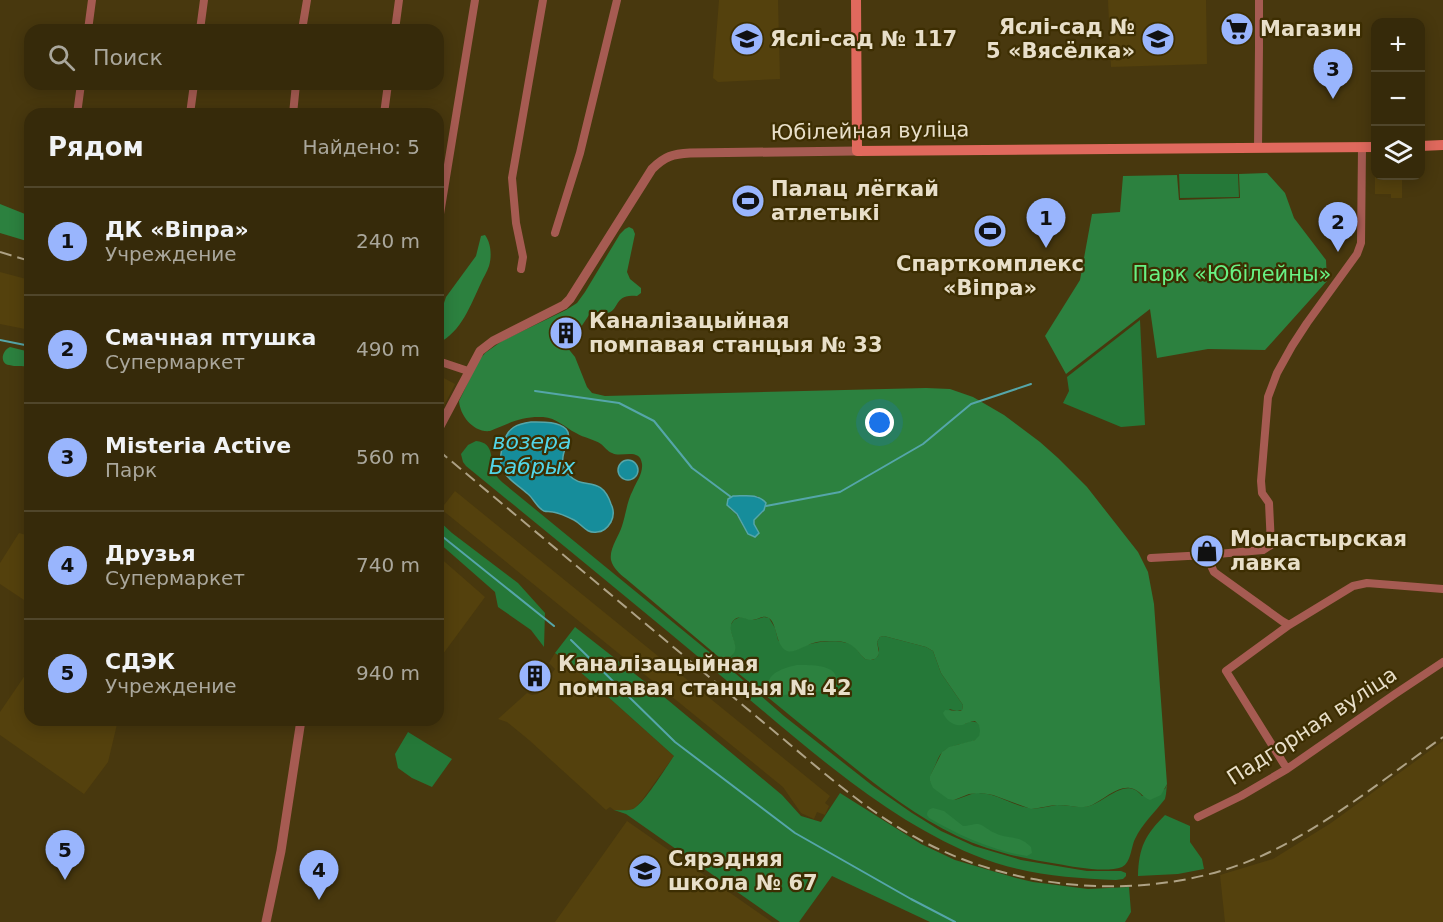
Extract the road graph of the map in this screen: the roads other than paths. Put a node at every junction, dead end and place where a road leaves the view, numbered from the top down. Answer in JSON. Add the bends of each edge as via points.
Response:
{"nodes":[{"id":1,"x":92,"y":0,"type":"edge"},
{"id":2,"x":204,"y":0,"type":"edge"},
{"id":3,"x":306,"y":0,"type":"edge"},
{"id":4,"x":399,"y":0,"type":"edge"},
{"id":5,"x":475,"y":0,"type":"edge"},
{"id":6,"x":543,"y":0,"type":"edge"},
{"id":7,"x":617,"y":0,"type":"edge"},
{"id":8,"x":856,"y":0,"type":"edge"},
{"id":9,"x":1259,"y":0,"type":"edge"},
{"id":10,"x":89,"y":24,"type":"edge"},
{"id":11,"x":202,"y":24,"type":"edge"},
{"id":12,"x":303,"y":24,"type":"edge"},
{"id":13,"x":396,"y":24,"type":"edge"},
{"id":14,"x":80,"y":90,"type":"edge"},
{"id":15,"x":193,"y":90,"type":"edge"},
{"id":16,"x":295,"y":90,"type":"edge"},
{"id":17,"x":387,"y":90,"type":"edge"},
{"id":18,"x":78,"y":108,"type":"edge"},
{"id":19,"x":191,"y":108,"type":"edge"},
{"id":20,"x":294,"y":108,"type":"edge"},
{"id":21,"x":385,"y":108,"type":"edge"},
{"id":22,"x":1443,"y":145,"type":"edge"},
{"id":23,"x":1425,"y":146,"type":"edge"},
{"id":24,"x":1362,"y":147,"type":"junction"},
{"id":25,"x":1371,"y":147,"type":"edge"},
{"id":26,"x":1257,"y":148,"type":"junction"},
{"id":27,"x":857,"y":151,"type":"junction"},
{"id":28,"x":444,"y":189,"type":"edge"},
{"id":29,"x":555,"y":233,"type":"dead end"},
{"id":30,"x":521,"y":269,"type":"dead end"},
{"id":31,"x":444,"y":363,"type":"edge"},
{"id":32,"x":468,"y":371,"type":"junction"},
{"id":33,"x":444,"y":418,"type":"edge"},
{"id":34,"x":1206,"y":555,"type":"junction"},
{"id":35,"x":1151,"y":558,"type":"dead end"},
{"id":36,"x":1443,"y":589,"type":"edge"},
{"id":37,"x":1289,"y":625,"type":"junction"},
{"id":38,"x":1443,"y":662,"type":"edge"},
{"id":39,"x":301,"y":726,"type":"edge"},
{"id":40,"x":1287,"y":769,"type":"junction"},
{"id":41,"x":1197,"y":817,"type":"dead end"},
{"id":42,"x":266,"y":922,"type":"edge"}],
"edges":[{"from":1,"to":10,"type":"street"},
{"from":2,"to":11,"type":"street"},
{"from":3,"to":12,"type":"street"},
{"from":4,"to":13,"type":"street"},
{"from":5,"to":28,"type":"street"},
{"from":6,"to":30,"type":"street","via":[[512,178],[524,256]]},
{"from":7,"to":29,"type":"street","via":[[580,153]]},
{"from":8,"to":27,"type":"main road"},
{"from":9,"to":26,"type":"street"},
{"from":14,"to":18,"type":"street"},
{"from":15,"to":19,"type":"street"},
{"from":16,"to":20,"type":"street"},
{"from":17,"to":21,"type":"street"},
{"from":22,"to":23,"type":"main road"},
{"from":24,"to":25,"type":"main road","name":"Юбілейная вуліца"},
{"from":24,"to":26,"type":"main road","name":"Юбілейная вуліца"},
{"from":24,"to":34,"type":"street","via":[[1361,243],[1357,254],[1292,346],[1268,397],[1261,481],[1262,493],[1269,503],[1271,545],[1263,550]]},
{"from":26,"to":27,"type":"main road","name":"Юбілейная вуліца"},
{"from":27,"to":32,"type":"street","name":"Юбілейная вуліца","via":[[678,153],[660,161],[570,300],[488,344]]},
{"from":31,"to":32,"type":"street"},
{"from":32,"to":33,"type":"street","name":"Юбілейная вуліца"},
{"from":34,"to":35,"type":"street"},
{"from":34,"to":37,"type":"street","via":[[1214,572]]},
{"from":36,"to":37,"type":"street","via":[[1360,584]]},
{"from":37,"to":40,"type":"street","via":[[1226,671]]},
{"from":38,"to":40,"type":"street","name":"Падгорная вуліца"},
{"from":39,"to":42,"type":"street"},
{"from":40,"to":41,"type":"street","name":"Падгорная вуліца"}]}
